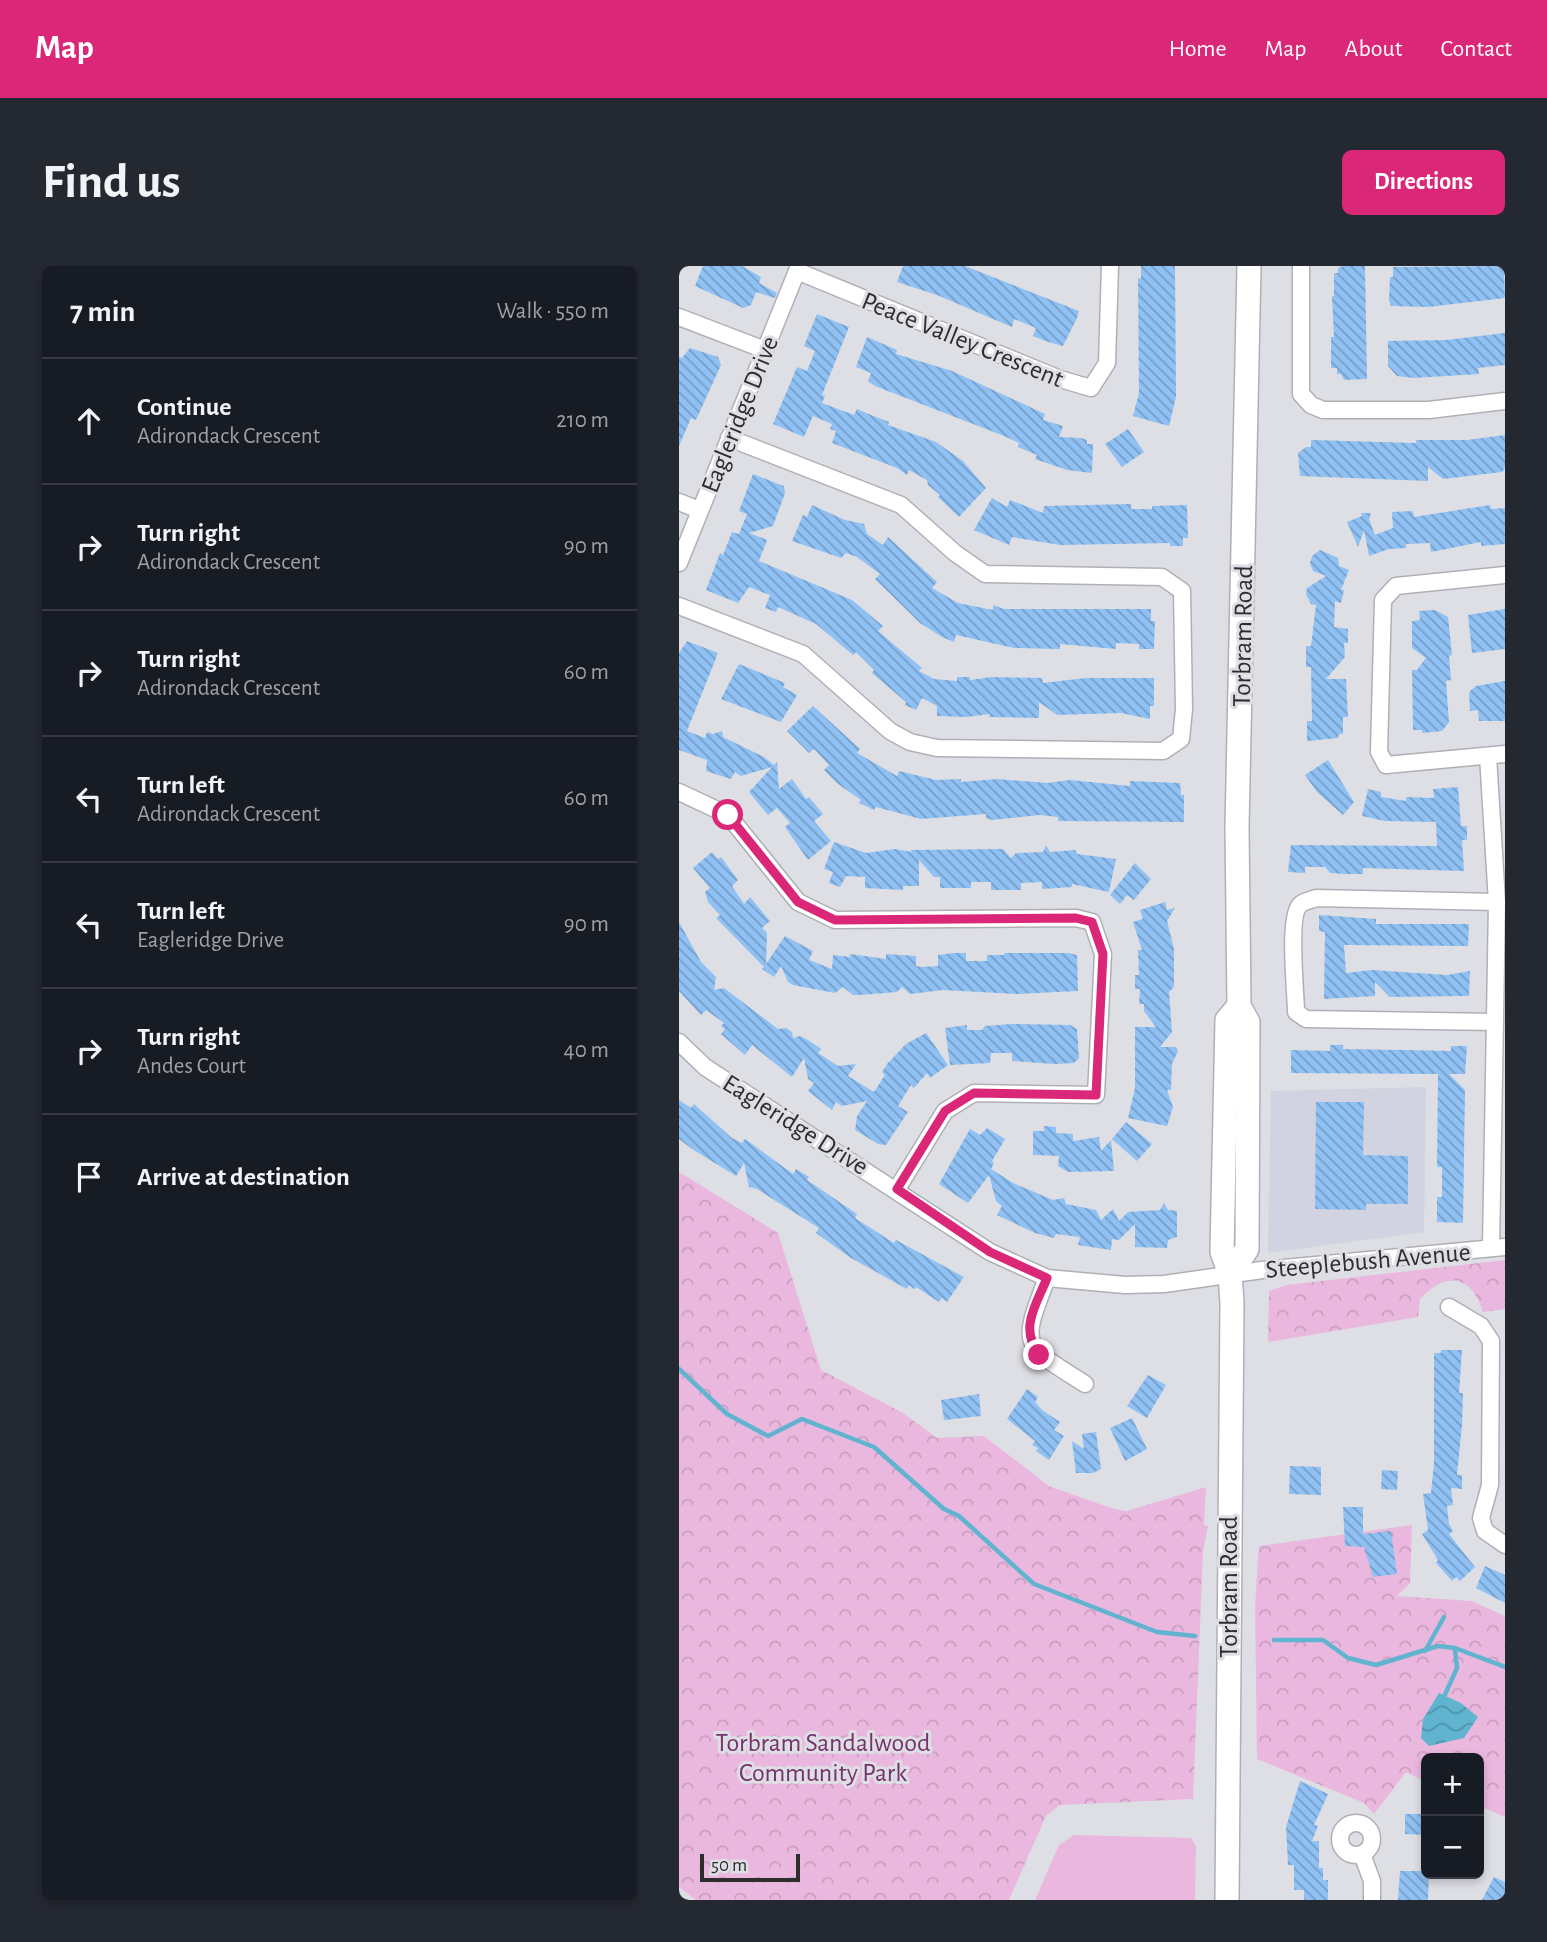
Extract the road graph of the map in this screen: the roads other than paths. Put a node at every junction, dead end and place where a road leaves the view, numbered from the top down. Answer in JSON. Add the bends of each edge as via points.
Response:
{"nodes":[{"id":1,"x":1110,"y":266,"type":"edge"},
{"id":2,"x":1249,"y":266,"type":"edge"},
{"id":3,"x":1300,"y":266,"type":"edge"},
{"id":4,"x":798,"y":269,"type":"edge"},
{"id":5,"x":679,"y":317,"type":"edge"},
{"id":6,"x":765,"y":350,"type":"junction"},
{"id":7,"x":1505,"y":401,"type":"edge"},
{"id":8,"x":729,"y":438,"type":"junction"},
{"id":9,"x":679,"y":502,"type":"edge"},
{"id":10,"x":699,"y":510,"type":"junction"},
{"id":11,"x":679,"y":563,"type":"edge"},
{"id":12,"x":1505,"y":575,"type":"edge"},
{"id":13,"x":679,"y":606,"type":"edge"},
{"id":14,"x":1505,"y":754,"type":"edge"},
{"id":15,"x":1488,"y":756,"type":"junction"},
{"id":16,"x":679,"y":792,"type":"edge"},
{"id":17,"x":1497,"y":902,"type":"junction"},
{"id":18,"x":1495,"y":1022,"type":"junction"},
{"id":19,"x":679,"y":1042,"type":"edge"},
{"id":20,"x":897,"y":1189,"type":"junction"},
{"id":21,"x":1498,"y":1247,"type":"edge"},
{"id":22,"x":1230,"y":1274,"type":"junction"},
{"id":23,"x":1047,"y":1278,"type":"junction"},
{"id":24,"x":1449,"y":1307,"type":"dead end"},
{"id":25,"x":1085,"y":1384,"type":"dead end"},
{"id":26,"x":1505,"y":1545,"type":"edge"},
{"id":27,"x":1362,"y":1854,"type":"dead end"},
{"id":28,"x":1227,"y":1900,"type":"edge"},
{"id":29,"x":1372,"y":1900,"type":"edge"}],
"edges":[{"from":1,"to":4,"type":"street","name":"Peace Valley Crescent","via":[[1107,363],[1091,388]]},
{"from":2,"to":22,"type":"main road","name":"Torbram Road","via":[[1237,827],[1239,1006],[1248,1022],[1247,1249]]},
{"from":3,"to":7,"type":"street","via":[[1301,394],[1311,405],[1323,410],[1429,410]]},
{"from":4,"to":6,"type":"street","name":"Eagleridge Drive"},
{"from":5,"to":6,"type":"street"},
{"from":6,"to":8,"type":"street","name":"Eagleridge Drive"},
{"from":8,"to":10,"type":"street","name":"Eagleridge Drive"},
{"from":8,"to":13,"type":"street","via":[[901,505],[985,575],[1162,577],[1182,591],[1181,739],[1163,751],[937,748],[910,742],[890,731],[803,654]]},
{"from":9,"to":10,"type":"street"},
{"from":10,"to":11,"type":"street","name":"Eagleridge Drive"},
{"from":12,"to":15,"type":"street","via":[[1397,586],[1383,600],[1379,752],[1386,765]]},
{"from":14,"to":15,"type":"street"},
{"from":15,"to":17,"type":"street"},
{"from":16,"to":20,"type":"street","via":[[728,815],[798,902],[835,920],[1076,918],[1092,922],[1103,954],[1096,1095],[974,1093],[945,1111]]},
{"from":17,"to":18,"type":"street"},
{"from":17,"to":18,"type":"street","via":[[1316,898],[1296,910],[1293,941],[1296,1012],[1306,1020]]},
{"from":18,"to":21,"type":"street"},
{"from":19,"to":20,"type":"street","name":"Eagleridge Drive","via":[[705,1066]]},
{"from":20,"to":23,"type":"street","name":"Eagleridge Drive","via":[[990,1252]]},
{"from":21,"to":22,"type":"street","name":"Steeplebush Avenue"},
{"from":22,"to":23,"type":"street","name":"Eagleridge Drive","via":[[1125,1285]]},
{"from":22,"to":28,"type":"main road","name":"Torbram Road"},
{"from":23,"to":25,"type":"street","via":[[1029,1326],[1030,1343],[1039,1355]]},
{"from":24,"to":26,"type":"street","via":[[1481,1326],[1491,1341],[1490,1485],[1481,1518],[1485,1531]]},
{"from":27,"to":29,"type":"street","via":[[1372,1881]]}]}
